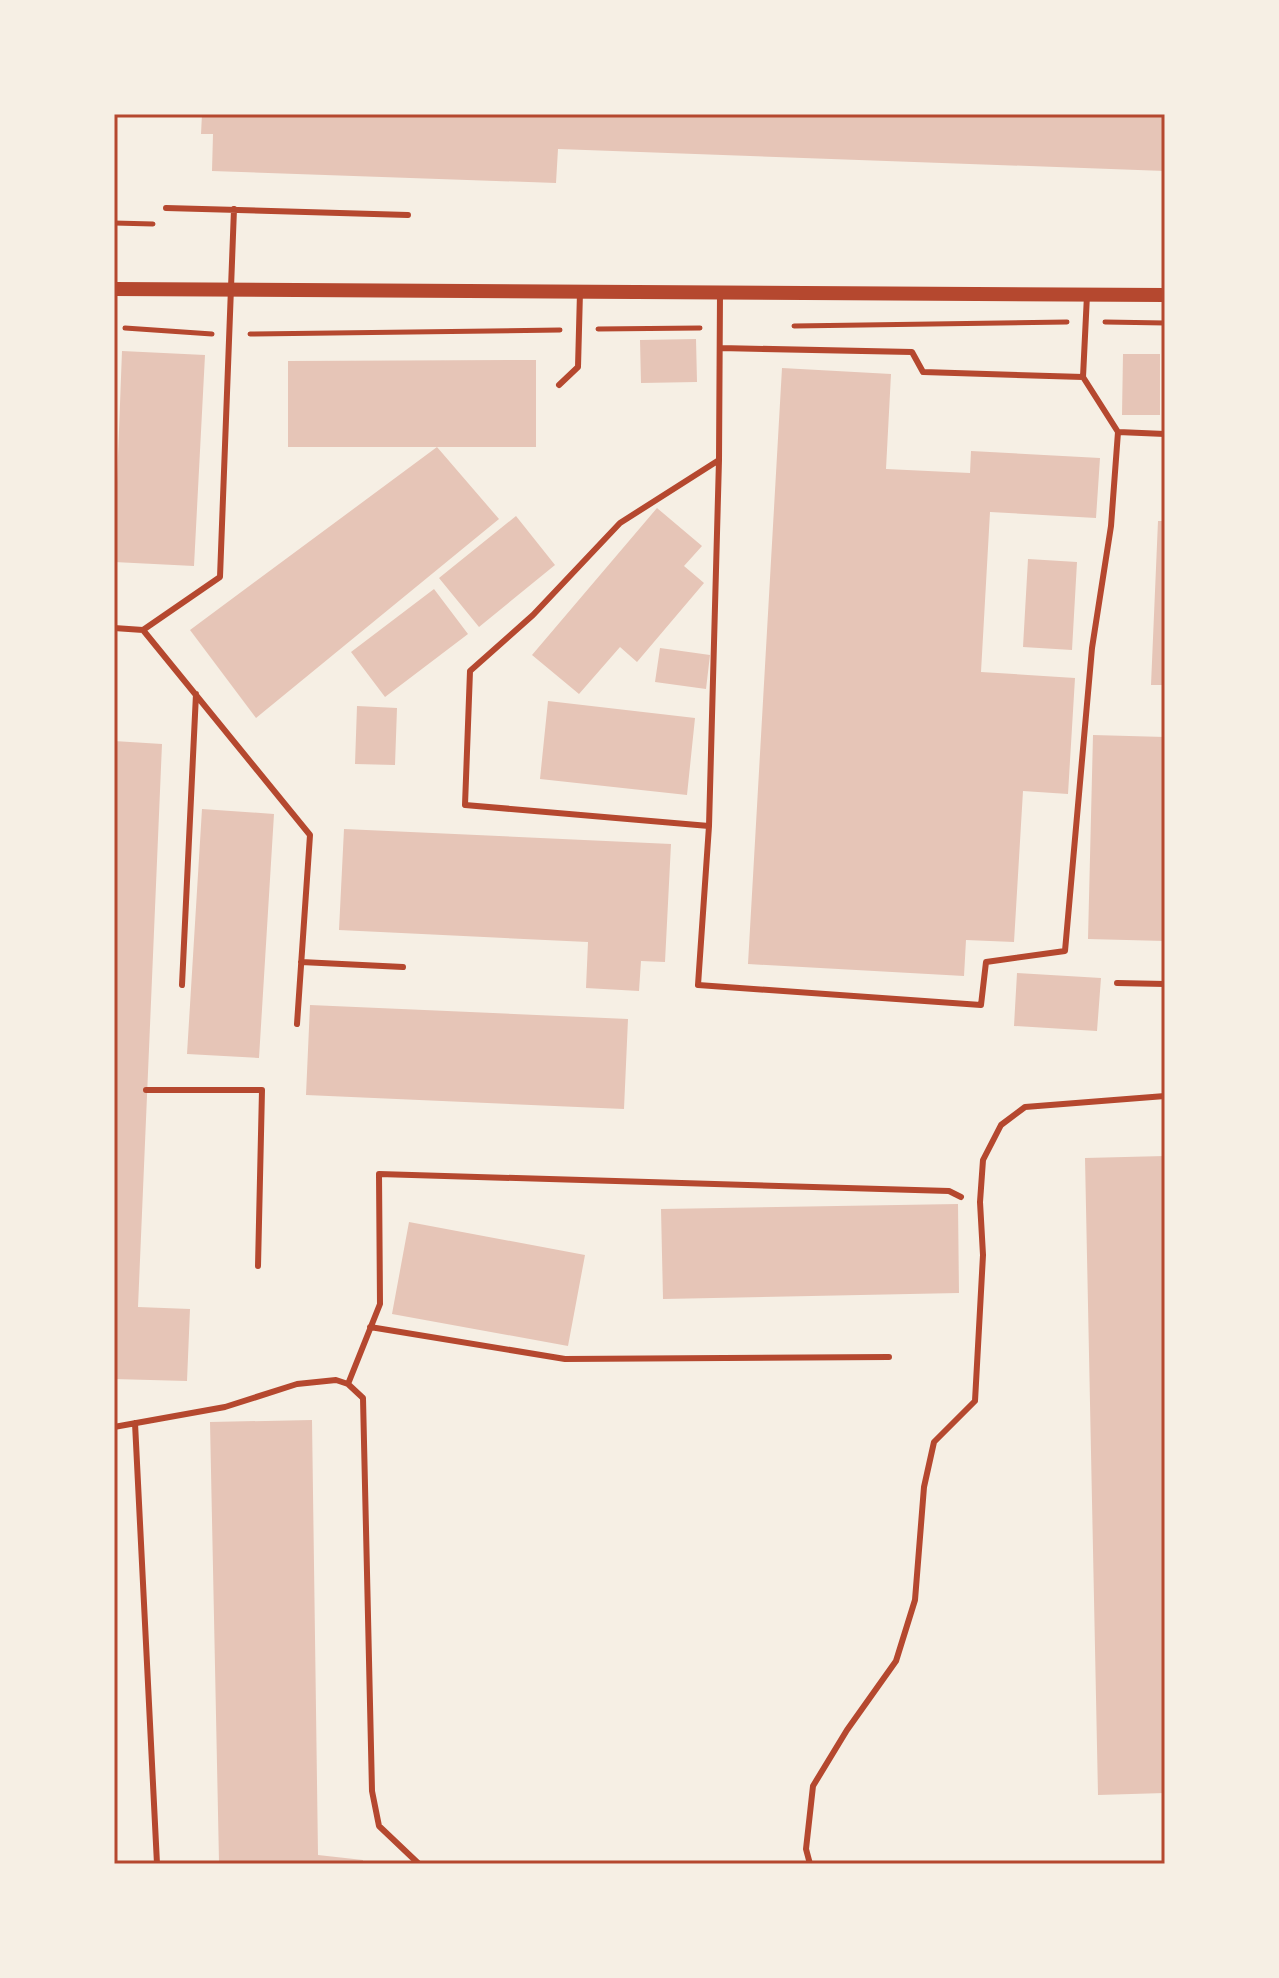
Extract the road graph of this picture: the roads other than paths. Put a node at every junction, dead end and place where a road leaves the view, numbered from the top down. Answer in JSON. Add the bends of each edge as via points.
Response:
{"nodes":[{"id":1,"x":166,"y":208,"type":"dead end"},
{"id":2,"x":234,"y":209,"type":"junction"},
{"id":3,"x":408,"y":215,"type":"dead end"},
{"id":4,"x":114,"y":289,"type":"edge"},
{"id":5,"x":231,"y":290,"type":"junction"},
{"id":6,"x":580,"y":292,"type":"junction"},
{"id":7,"x":720,"y":293,"type":"junction"},
{"id":8,"x":1087,"y":295,"type":"junction"},
{"id":9,"x":1165,"y":295,"type":"edge"},
{"id":10,"x":720,"y":348,"type":"junction"},
{"id":11,"x":1083,"y":377,"type":"junction"},
{"id":12,"x":559,"y":385,"type":"dead end"},
{"id":13,"x":1118,"y":432,"type":"junction"},
{"id":14,"x":1165,"y":434,"type":"edge"},
{"id":15,"x":719,"y":460,"type":"junction"},
{"id":16,"x":114,"y":628,"type":"edge"},
{"id":17,"x":143,"y":630,"type":"junction"},
{"id":18,"x":196,"y":694,"type":"junction"},
{"id":19,"x":709,"y":826,"type":"junction"},
{"id":20,"x":301,"y":962,"type":"junction"},
{"id":21,"x":403,"y":967,"type":"dead end"},
{"id":22,"x":1117,"y":983,"type":"dead end"},
{"id":23,"x":1165,"y":984,"type":"edge"},
{"id":24,"x":182,"y":985,"type":"dead end"},
{"id":25,"x":297,"y":1024,"type":"dead end"},
{"id":26,"x":146,"y":1090,"type":"dead end"},
{"id":27,"x":1165,"y":1096,"type":"edge"},
{"id":28,"x":961,"y":1197,"type":"dead end"},
{"id":29,"x":258,"y":1266,"type":"dead end"},
{"id":30,"x":370,"y":1327,"type":"junction"},
{"id":31,"x":889,"y":1357,"type":"dead end"},
{"id":32,"x":348,"y":1384,"type":"junction"},
{"id":33,"x":135,"y":1423,"type":"junction"},
{"id":34,"x":114,"y":1427,"type":"edge"},
{"id":35,"x":157,"y":1864,"type":"edge"},
{"id":36,"x":419,"y":1864,"type":"edge"},
{"id":37,"x":810,"y":1864,"type":"edge"}],
"edges":[{"from":1,"to":2,"type":"lane"},
{"from":2,"to":3,"type":"lane"},
{"from":2,"to":5,"type":"lane"},
{"from":4,"to":5,"type":"street"},
{"from":5,"to":6,"type":"street"},
{"from":5,"to":17,"type":"lane","via":[[220,577]]},
{"from":6,"to":7,"type":"street"},
{"from":6,"to":12,"type":"lane","via":[[578,367]]},
{"from":7,"to":8,"type":"street"},
{"from":7,"to":10,"type":"lane"},
{"from":8,"to":9,"type":"street"},
{"from":8,"to":11,"type":"lane"},
{"from":10,"to":11,"type":"lane","via":[[912,352],[923,372]]},
{"from":10,"to":15,"type":"lane"},
{"from":11,"to":13,"type":"lane"},
{"from":13,"to":14,"type":"lane"},
{"from":13,"to":19,"type":"lane","via":[[1065,951],[986,962],[981,1005],[698,985]]},
{"from":15,"to":19,"type":"lane"},
{"from":15,"to":19,"type":"lane","via":[[620,523],[533,615],[470,671],[465,805]]},
{"from":16,"to":17,"type":"lane"},
{"from":17,"to":18,"type":"lane"},
{"from":18,"to":20,"type":"lane","via":[[310,835]]},
{"from":18,"to":24,"type":"lane"},
{"from":20,"to":21,"type":"lane"},
{"from":20,"to":25,"type":"lane"},
{"from":22,"to":23,"type":"lane"},
{"from":26,"to":29,"type":"lane","via":[[262,1090]]},
{"from":27,"to":37,"type":"lane","via":[[1025,1107],[1001,1125],[983,1160],[975,1401],[934,1442],[924,1487],[915,1600],[896,1661],[813,1786],[806,1849]]},
{"from":28,"to":30,"type":"lane","via":[[949,1191],[379,1174],[380,1304]]},
{"from":30,"to":31,"type":"lane","via":[[565,1359]]},
{"from":30,"to":32,"type":"lane"},
{"from":32,"to":33,"type":"lane","via":[[297,1384],[225,1407]]},
{"from":32,"to":36,"type":"lane","via":[[363,1398],[372,1791],[379,1826]]},
{"from":33,"to":34,"type":"lane"},
{"from":33,"to":35,"type":"lane"}]}
